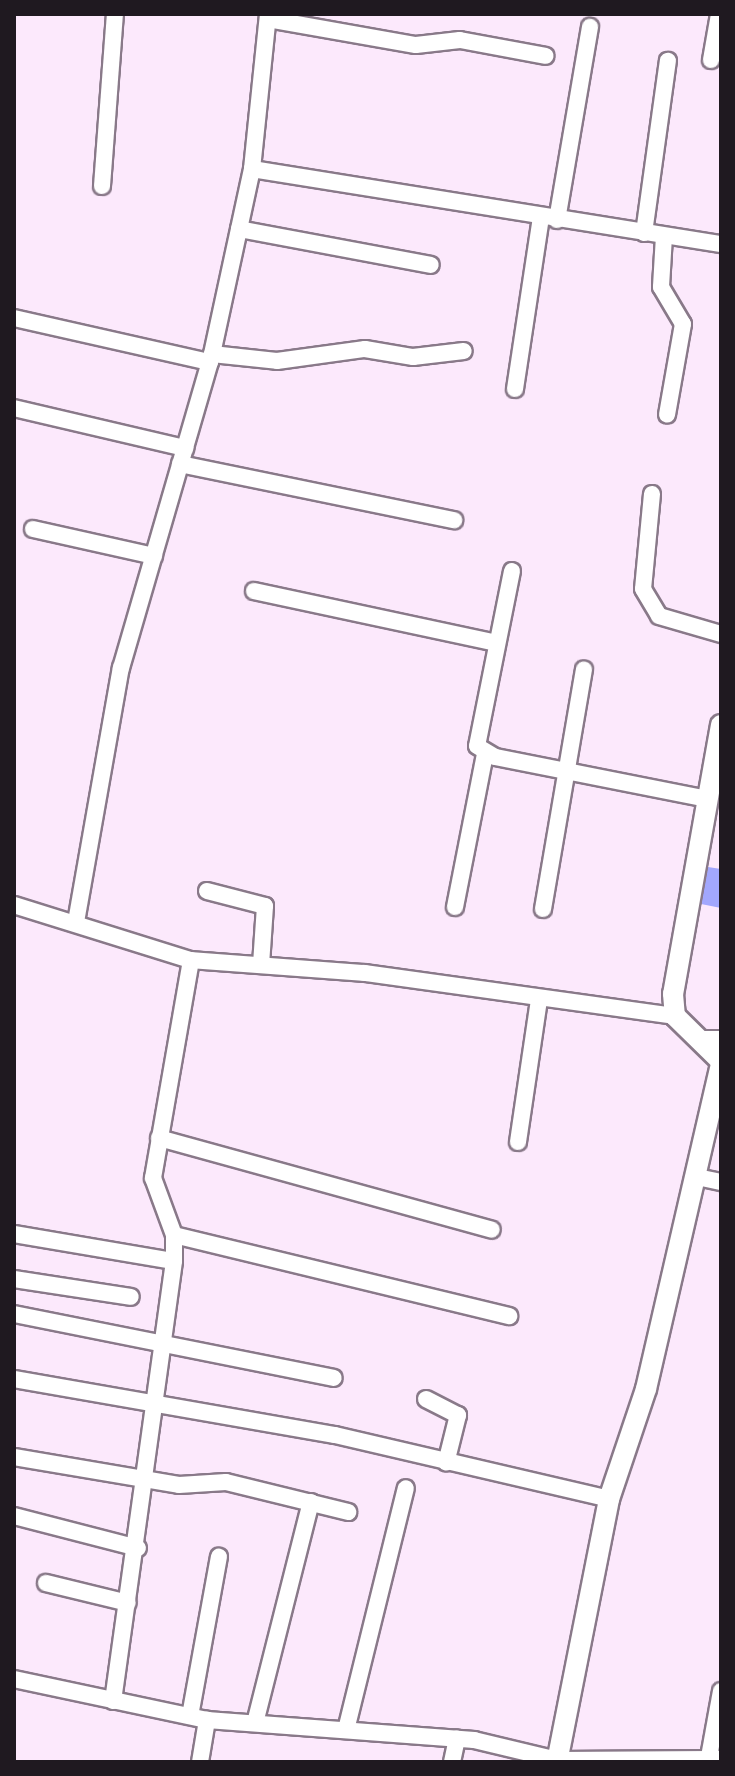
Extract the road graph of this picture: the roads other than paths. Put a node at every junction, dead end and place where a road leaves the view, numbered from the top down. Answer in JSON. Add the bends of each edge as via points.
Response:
{"nodes":[{"id":1,"x":115,"y":14,"type":"edge"},
{"id":2,"x":719,"y":14,"type":"edge"},
{"id":3,"x":268,"y":16,"type":"edge"},
{"id":4,"x":590,"y":27,"type":"dead end"},
{"id":5,"x":546,"y":56,"type":"dead end"},
{"id":6,"x":711,"y":60,"type":"dead end"},
{"id":7,"x":668,"y":61,"type":"dead end"},
{"id":8,"x":252,"y":169,"type":"junction"},
{"id":9,"x":102,"y":186,"type":"dead end"},
{"id":10,"x":549,"y":218,"type":"junction"},
{"id":11,"x":239,"y":229,"type":"junction"},
{"id":12,"x":644,"y":233,"type":"junction"},
{"id":13,"x":664,"y":236,"type":"junction"},
{"id":14,"x":721,"y":244,"type":"edge"},
{"id":15,"x":431,"y":265,"type":"dead end"},
{"id":16,"x":14,"y":318,"type":"edge"},
{"id":17,"x":464,"y":351,"type":"dead end"},
{"id":18,"x":211,"y":358,"type":"junction"},
{"id":19,"x":515,"y":389,"type":"dead end"},
{"id":20,"x":14,"y":408,"type":"edge"},
{"id":21,"x":667,"y":415,"type":"dead end"},
{"id":22,"x":183,"y":456,"type":"junction"},
{"id":23,"x":652,"y":494,"type":"dead end"},
{"id":24,"x":454,"y":520,"type":"dead end"},
{"id":25,"x":33,"y":529,"type":"dead end"},
{"id":26,"x":154,"y":556,"type":"junction"},
{"id":27,"x":512,"y":571,"type":"dead end"},
{"id":28,"x":254,"y":591,"type":"dead end"},
{"id":29,"x":721,"y":634,"type":"edge"},
{"id":30,"x":496,"y":643,"type":"junction"},
{"id":31,"x":584,"y":669,"type":"dead end"},
{"id":32,"x":721,"y":725,"type":"edge"},
{"id":33,"x":485,"y":754,"type":"junction"},
{"id":34,"x":567,"y":773,"type":"junction"},
{"id":35,"x":708,"y":799,"type":"junction"},
{"id":36,"x":207,"y":891,"type":"dead end"},
{"id":37,"x":14,"y":905,"type":"edge"},
{"id":38,"x":455,"y":907,"type":"dead end"},
{"id":39,"x":543,"y":909,"type":"dead end"},
{"id":40,"x":76,"y":922,"type":"junction"},
{"id":41,"x":191,"y":960,"type":"junction"},
{"id":42,"x":261,"y":964,"type":"junction"},
{"id":43,"x":539,"y":999,"type":"junction"},
{"id":44,"x":675,"y":1016,"type":"junction"},
{"id":45,"x":713,"y":1039,"type":"edge"},
{"id":46,"x":721,"y":1063,"type":"edge"},
{"id":47,"x":159,"y":1138,"type":"junction"},
{"id":48,"x":518,"y":1142,"type":"dead end"},
{"id":49,"x":697,"y":1177,"type":"junction"},
{"id":50,"x":721,"y":1182,"type":"edge"},
{"id":51,"x":492,"y":1230,"type":"dead end"},
{"id":52,"x":14,"y":1234,"type":"edge"},
{"id":53,"x":174,"y":1235,"type":"junction"},
{"id":54,"x":174,"y":1261,"type":"junction"},
{"id":55,"x":14,"y":1279,"type":"edge"},
{"id":56,"x":131,"y":1297,"type":"dead end"},
{"id":57,"x":14,"y":1314,"type":"edge"},
{"id":58,"x":509,"y":1316,"type":"dead end"},
{"id":59,"x":162,"y":1342,"type":"junction"},
{"id":60,"x":334,"y":1378,"type":"dead end"},
{"id":61,"x":14,"y":1379,"type":"edge"},
{"id":62,"x":426,"y":1399,"type":"dead end"},
{"id":63,"x":155,"y":1405,"type":"junction"},
{"id":64,"x":14,"y":1457,"type":"edge"},
{"id":65,"x":446,"y":1463,"type":"junction"},
{"id":66,"x":149,"y":1480,"type":"junction"},
{"id":67,"x":406,"y":1488,"type":"dead end"},
{"id":68,"x":609,"y":1499,"type":"junction"},
{"id":69,"x":311,"y":1502,"type":"junction"},
{"id":70,"x":348,"y":1512,"type":"dead end"},
{"id":71,"x":14,"y":1516,"type":"edge"},
{"id":72,"x":138,"y":1548,"type":"junction"},
{"id":73,"x":219,"y":1557,"type":"dead end"},
{"id":74,"x":46,"y":1583,"type":"dead end"},
{"id":75,"x":128,"y":1603,"type":"junction"},
{"id":76,"x":14,"y":1679,"type":"edge"},
{"id":77,"x":721,"y":1691,"type":"edge"},
{"id":78,"x":113,"y":1701,"type":"junction"},
{"id":79,"x":190,"y":1716,"type":"junction"},
{"id":80,"x":207,"y":1720,"type":"junction"},
{"id":81,"x":255,"y":1723,"type":"junction"},
{"id":82,"x":346,"y":1730,"type":"junction"},
{"id":83,"x":457,"y":1739,"type":"junction"},
{"id":84,"x":715,"y":1758,"type":"edge"},
{"id":85,"x":558,"y":1761,"type":"edge"},
{"id":86,"x":200,"y":1762,"type":"edge"},
{"id":87,"x":452,"y":1762,"type":"edge"}],
"edges":[{"from":1,"to":9,"type":"street"},
{"from":2,"to":6,"type":"street"},
{"from":3,"to":5,"type":"street","via":[[416,45],[460,40]]},
{"from":3,"to":8,"type":"street"},
{"from":4,"to":10,"type":"street"},
{"from":7,"to":12,"type":"street"},
{"from":8,"to":10,"type":"street"},
{"from":8,"to":11,"type":"street"},
{"from":10,"to":12,"type":"street"},
{"from":10,"to":19,"type":"street"},
{"from":11,"to":15,"type":"street"},
{"from":11,"to":18,"type":"street"},
{"from":12,"to":13,"type":"street"},
{"from":13,"to":14,"type":"street"},
{"from":13,"to":21,"type":"street","via":[[661,287],[683,324]]},
{"from":16,"to":18,"type":"street"},
{"from":17,"to":18,"type":"street","via":[[413,357],[365,349],[277,361]]},
{"from":18,"to":22,"type":"street"},
{"from":20,"to":22,"type":"street"},
{"from":22,"to":24,"type":"street"},
{"from":22,"to":26,"type":"street"},
{"from":23,"to":29,"type":"street","via":[[643,589],[659,616]]},
{"from":25,"to":26,"type":"street"},
{"from":26,"to":40,"type":"street","via":[[121,668]]},
{"from":27,"to":30,"type":"street"},
{"from":28,"to":30,"type":"street"},
{"from":30,"to":33,"type":"street","via":[[476,729]]},
{"from":31,"to":34,"type":"street"},
{"from":32,"to":35,"type":"main road"},
{"from":33,"to":34,"type":"street"},
{"from":33,"to":38,"type":"street"},
{"from":34,"to":35,"type":"street"},
{"from":34,"to":39,"type":"street"},
{"from":35,"to":44,"type":"main road"},
{"from":36,"to":42,"type":"street","via":[[265,906]]},
{"from":37,"to":40,"type":"street"},
{"from":40,"to":41,"type":"street"},
{"from":41,"to":42,"type":"street"},
{"from":41,"to":47,"type":"street"},
{"from":42,"to":43,"type":"street"},
{"from":43,"to":44,"type":"street"},
{"from":43,"to":48,"type":"street"},
{"from":44,"to":45,"type":"main road"},
{"from":45,"to":46,"type":"main road"},
{"from":46,"to":49,"type":"main road"},
{"from":47,"to":51,"type":"street"},
{"from":47,"to":53,"type":"street","via":[[153,1178]]},
{"from":49,"to":50,"type":"street"},
{"from":49,"to":68,"type":"main road","via":[[646,1389]]},
{"from":52,"to":54,"type":"street"},
{"from":53,"to":54,"type":"street"},
{"from":53,"to":58,"type":"street"},
{"from":54,"to":59,"type":"street"},
{"from":55,"to":56,"type":"street"},
{"from":57,"to":59,"type":"street"},
{"from":59,"to":60,"type":"street"},
{"from":59,"to":63,"type":"street"},
{"from":61,"to":63,"type":"street"},
{"from":62,"to":65,"type":"street","via":[[458,1415]]},
{"from":63,"to":65,"type":"street","via":[[335,1435]]},
{"from":63,"to":66,"type":"street"},
{"from":64,"to":66,"type":"street"},
{"from":65,"to":68,"type":"street"},
{"from":66,"to":69,"type":"street","via":[[226,1482]]},
{"from":66,"to":72,"type":"street"},
{"from":67,"to":82,"type":"street"},
{"from":68,"to":85,"type":"main road"},
{"from":69,"to":70,"type":"street"},
{"from":69,"to":81,"type":"street"},
{"from":71,"to":72,"type":"street"},
{"from":72,"to":75,"type":"street"},
{"from":73,"to":79,"type":"street"},
{"from":74,"to":75,"type":"street"},
{"from":75,"to":78,"type":"street"},
{"from":76,"to":78,"type":"street"},
{"from":77,"to":84,"type":"street"},
{"from":78,"to":79,"type":"street"},
{"from":79,"to":80,"type":"street"},
{"from":80,"to":81,"type":"street"},
{"from":80,"to":86,"type":"street"},
{"from":81,"to":82,"type":"street"},
{"from":82,"to":83,"type":"street"},
{"from":83,"to":85,"type":"street"},
{"from":83,"to":87,"type":"street"},
{"from":84,"to":85,"type":"street"}]}
